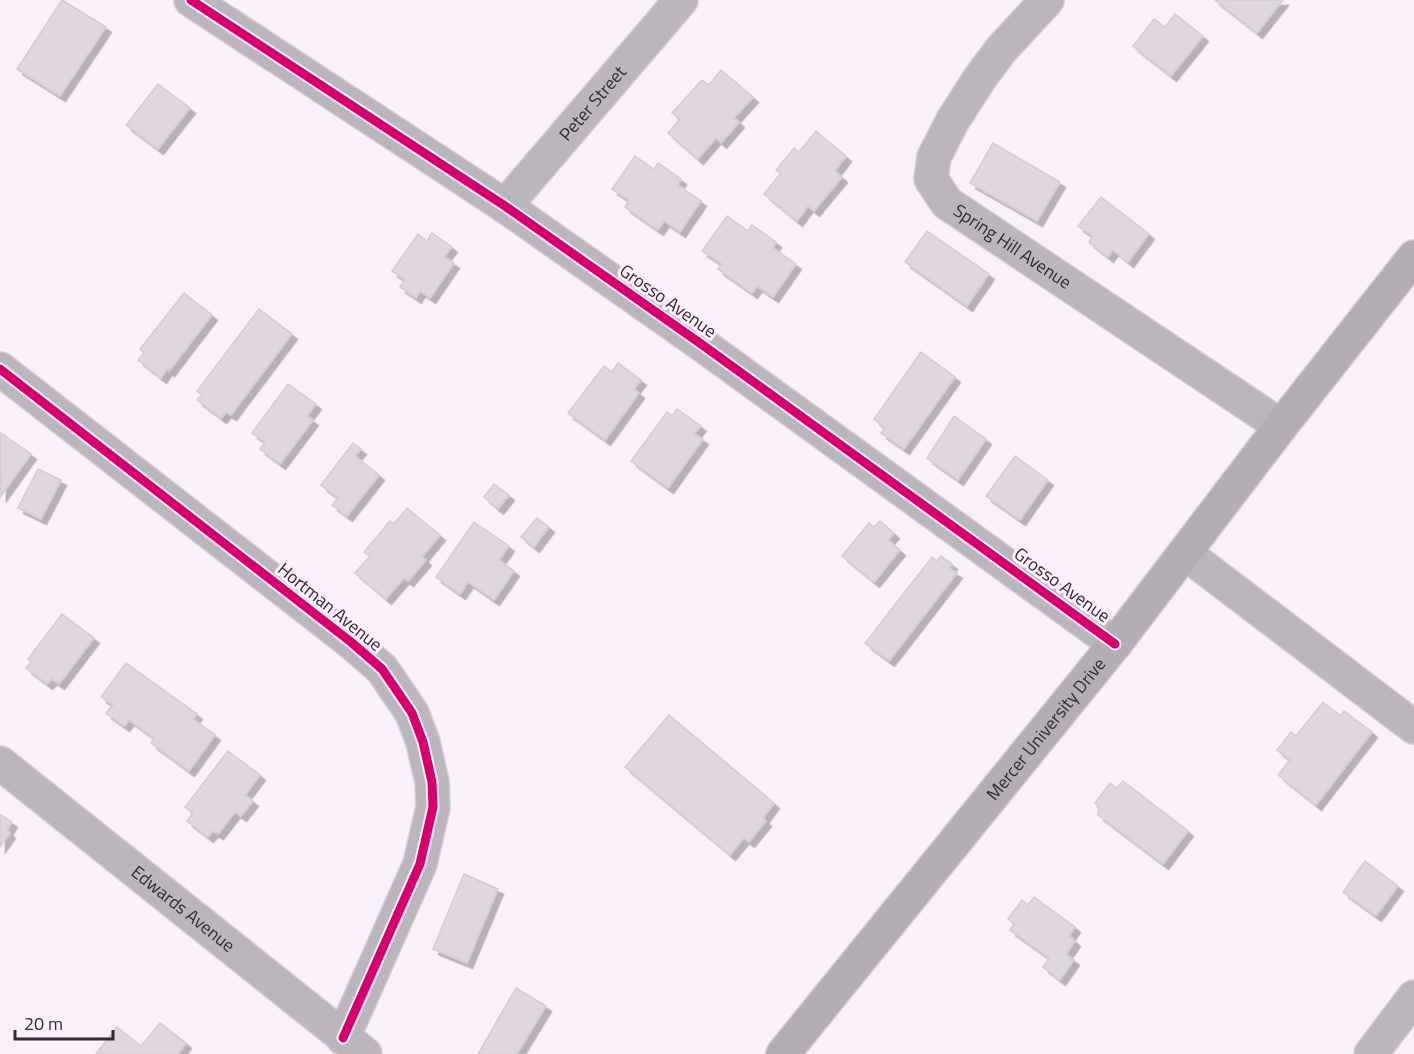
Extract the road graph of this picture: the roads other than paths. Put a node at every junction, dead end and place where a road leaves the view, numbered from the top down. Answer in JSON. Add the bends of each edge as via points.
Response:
{"nodes":[{"id":1,"x":191,"y":0,"type":"edge"},
{"id":2,"x":681,"y":0,"type":"edge"},
{"id":3,"x":1047,"y":0,"type":"edge"},
{"id":4,"x":505,"y":206,"type":"junction"},
{"id":5,"x":1414,"y":256,"type":"edge"},
{"id":6,"x":0,"y":369,"type":"edge"},
{"id":7,"x":1281,"y":426,"type":"junction"},
{"id":8,"x":1185,"y":553,"type":"junction"},
{"id":9,"x":1115,"y":644,"type":"junction"},
{"id":10,"x":1414,"y":727,"type":"edge"},
{"id":11,"x":0,"y":764,"type":"edge"},
{"id":12,"x":1414,"y":997,"type":"edge"},
{"id":13,"x":354,"y":1046,"type":"edge"},
{"id":14,"x":783,"y":1054,"type":"edge"},
{"id":15,"x":1371,"y":1054,"type":"edge"}],
"edges":[{"from":1,"to":4,"type":"street","name":"Grosso Avenue"},
{"from":2,"to":4,"type":"street","name":"Peter Street"},
{"from":3,"to":7,"type":"street","name":"Spring Hill Avenue","via":[[980,78],[934,157],[931,179],[947,203]]},
{"from":4,"to":9,"type":"street","name":"Grosso Avenue"},
{"from":5,"to":7,"type":"main road","name":"Mercer University Drive"},
{"from":6,"to":13,"type":"street","name":"Hortman Avenue","via":[[351,642],[382,669],[412,713],[432,782],[433,807],[420,864]]},
{"from":7,"to":8,"type":"main road","name":"Mercer University Drive"},
{"from":8,"to":9,"type":"main road","name":"Mercer University Drive"},
{"from":8,"to":10,"type":"street"},
{"from":9,"to":14,"type":"main road","name":"Mercer University Drive"},
{"from":11,"to":13,"type":"street","name":"Edwards Avenue"},
{"from":12,"to":15,"type":"street"}]}
